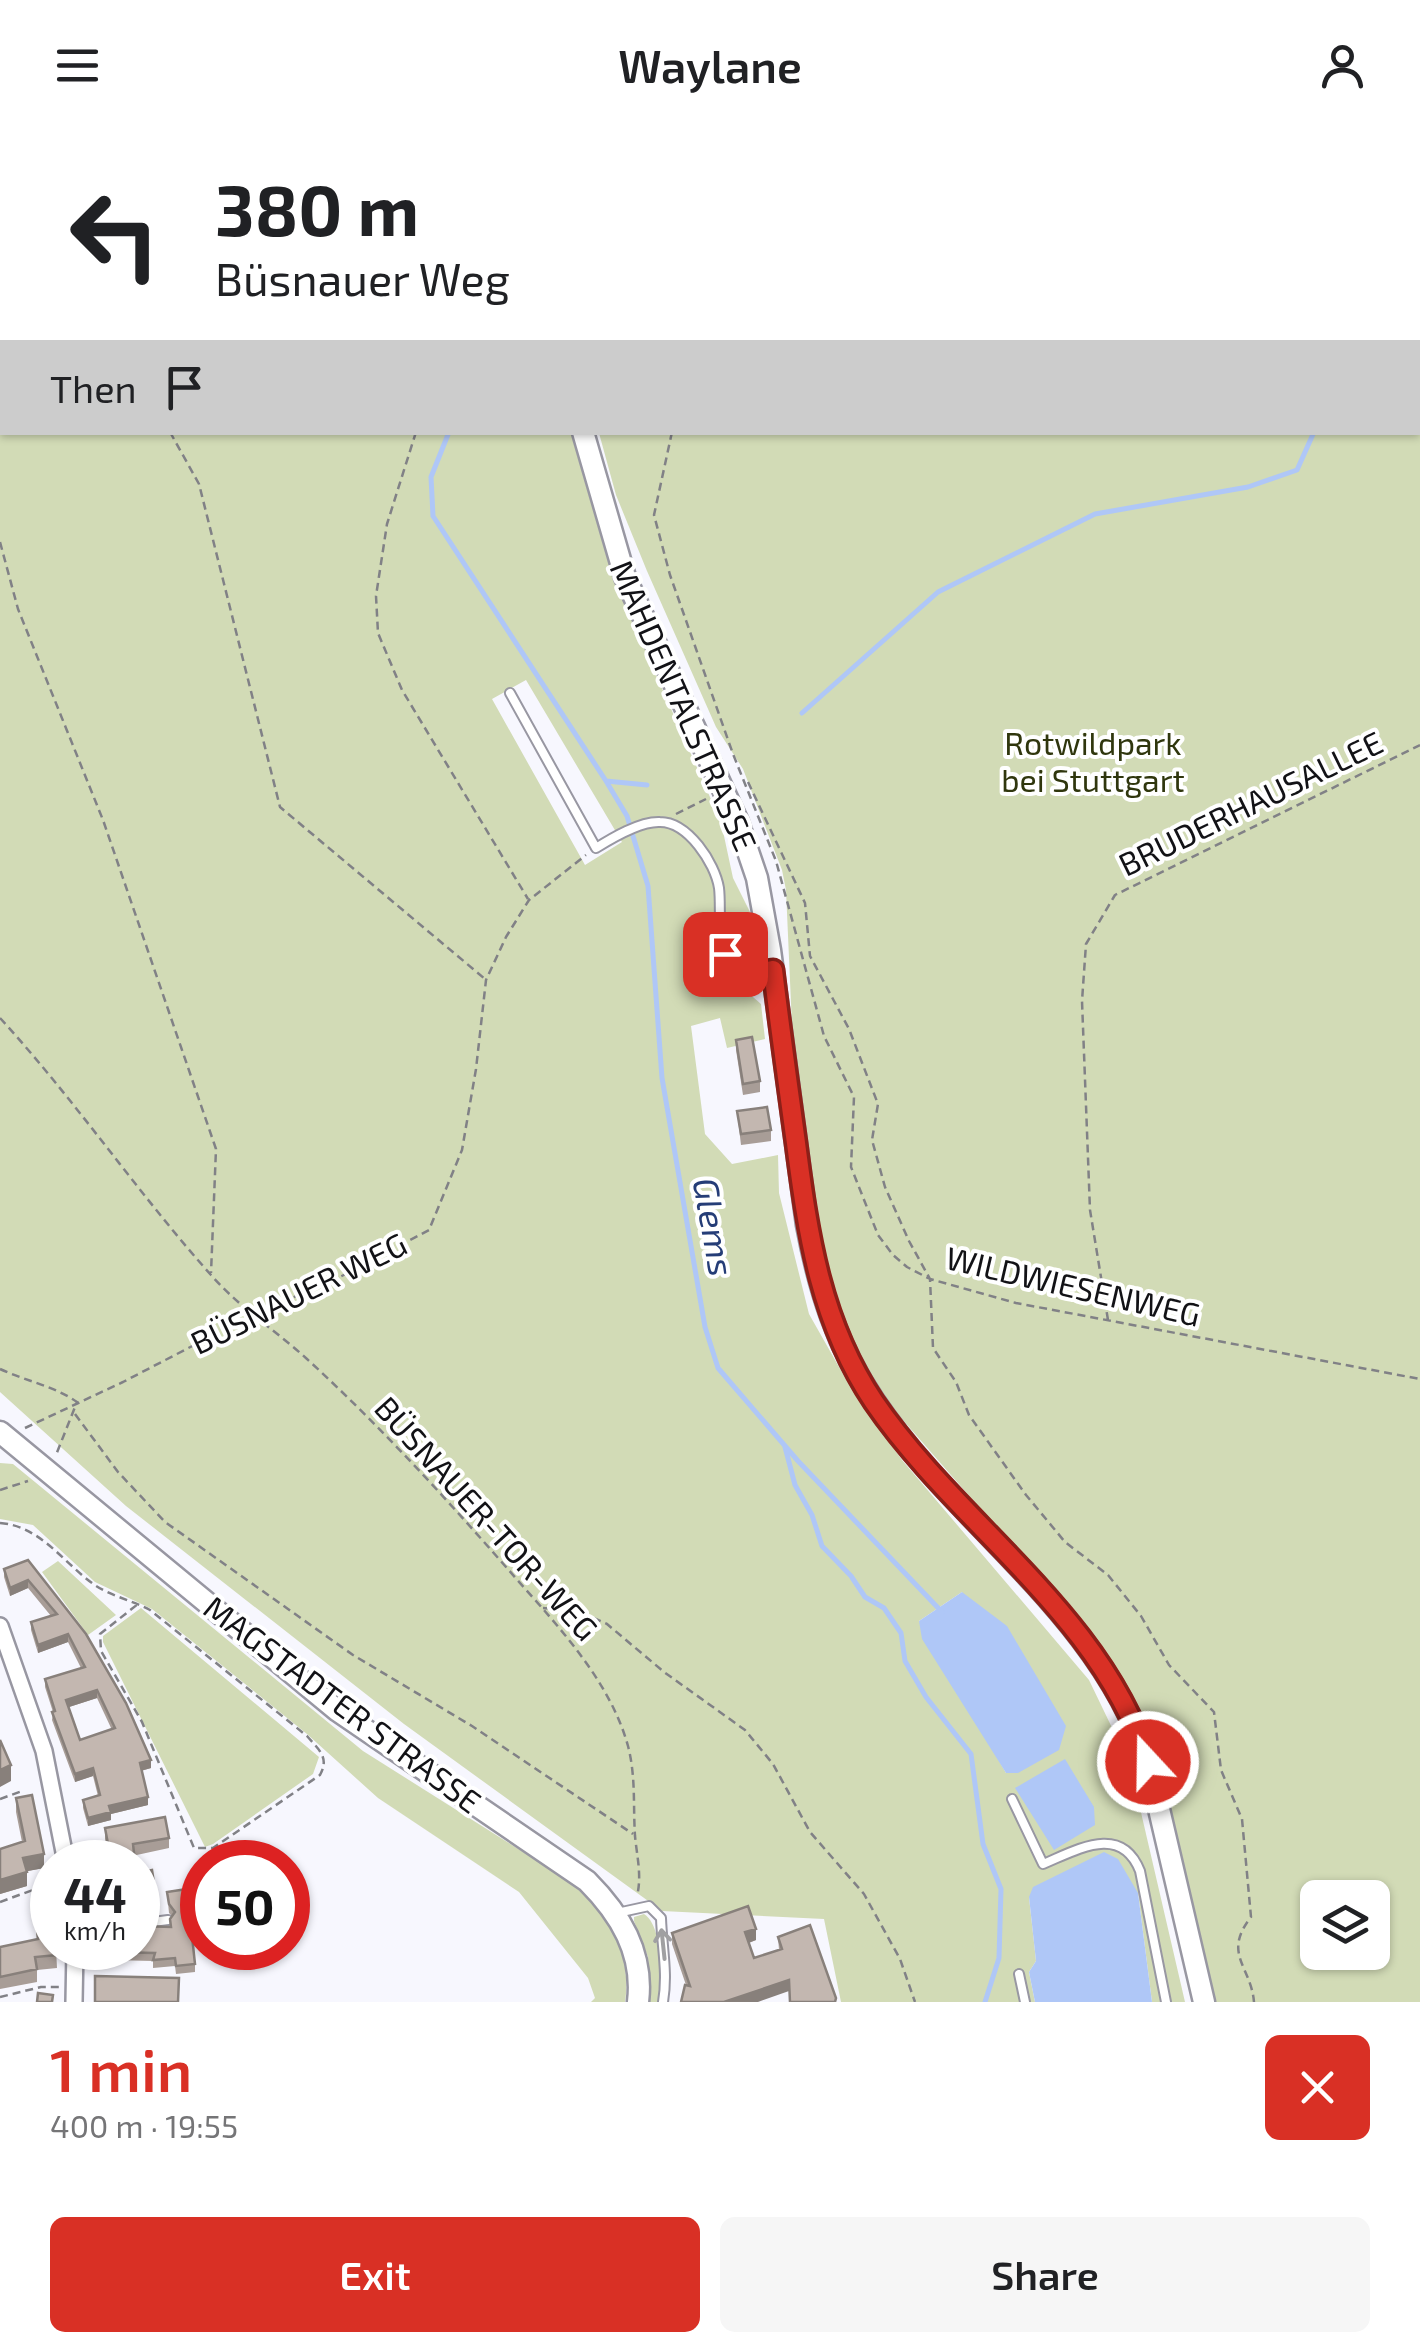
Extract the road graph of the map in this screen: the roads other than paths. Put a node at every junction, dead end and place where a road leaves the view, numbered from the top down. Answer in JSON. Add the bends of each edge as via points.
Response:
{"nodes":[{"id":1,"x":585,"y":435,"type":"edge"},
{"id":2,"x":510,"y":692,"type":"dead end"},
{"id":3,"x":773,"y":970,"type":"junction"},
{"id":4,"x":2,"y":1438,"type":"edge"},
{"id":5,"x":0,"y":1626,"type":"edge"},
{"id":6,"x":1012,"y":1798,"type":"dead end"},
{"id":7,"x":62,"y":1840,"type":"edge"},
{"id":8,"x":625,"y":1911,"type":"junction"},
{"id":9,"x":168,"y":1920,"type":"edge"},
{"id":10,"x":160,"y":1921,"type":"edge"},
{"id":11,"x":74,"y":1970,"type":"edge"},
{"id":12,"x":1019,"y":1974,"type":"dead end"},
{"id":13,"x":75,"y":1995,"type":"edge"},
{"id":14,"x":638,"y":2002,"type":"edge"},
{"id":15,"x":663,"y":2002,"type":"edge"},
{"id":16,"x":1026,"y":2002,"type":"edge"},
{"id":17,"x":1166,"y":2002,"type":"edge"},
{"id":18,"x":1204,"y":2002,"type":"edge"}],
"edges":[{"from":1,"to":3,"type":"main road","name":"MAHDENTALSTRASSE","via":[[625,577],[748,851]]},
{"from":2,"to":3,"type":"lane","via":[[596,848],[661,822],[686,835],[707,856],[718,884],[732,967],[746,974]]},
{"from":3,"to":18,"type":"main road","name":"MAHDENTALSTRASSE","via":[[807,1225],[832,1324],[894,1428],[1078,1637],[1120,1696],[1148,1762]]},
{"from":4,"to":8,"type":"main road","name":"MAGSTADTER STRASSE","via":[[338,1711]]},
{"from":5,"to":7,"type":"street","via":[[44,1752]]},
{"from":6,"to":17,"type":"lane","via":[[1043,1864],[1094,1843],[1134,1856]]},
{"from":8,"to":14,"type":"main road","name":"MAGSTADTER STRASSE"},
{"from":15,"to":8,"type":"lane","one_way":true,"via":[[668,1973],[661,1918],[648,1906]]},
{"from":9,"to":10,"type":"lane"},
{"from":11,"to":13,"type":"street"},
{"from":12,"to":16,"type":"lane"}]}
